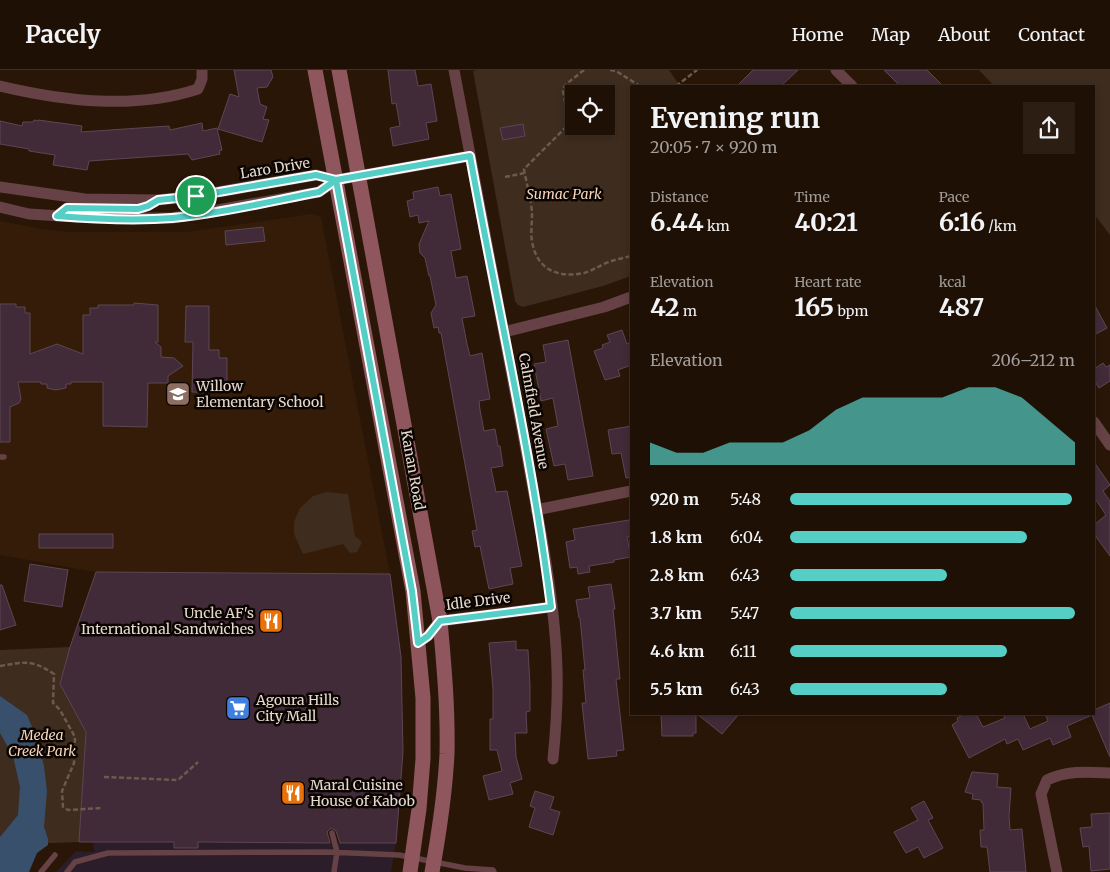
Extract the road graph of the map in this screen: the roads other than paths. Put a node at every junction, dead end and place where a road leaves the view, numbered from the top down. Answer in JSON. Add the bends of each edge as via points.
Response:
{"nodes":[{"id":1,"x":202,"y":70,"type":"edge"},
{"id":2,"x":315,"y":70,"type":"edge"},
{"id":3,"x":339,"y":70,"type":"edge"},
{"id":4,"x":454,"y":70,"type":"edge"},
{"id":5,"x":836,"y":70,"type":"edge"},
{"id":6,"x":851,"y":85,"type":"edge"},
{"id":7,"x":0,"y":86,"type":"edge"},
{"id":8,"x":470,"y":156,"type":"junction"},
{"id":9,"x":359,"y":176,"type":"junction"},
{"id":10,"x":336,"y":180,"type":"junction"},
{"id":11,"x":0,"y":187,"type":"edge"},
{"id":12,"x":158,"y":200,"type":"junction"},
{"id":13,"x":0,"y":207,"type":"edge"},
{"id":14,"x":57,"y":216,"type":"junction"},
{"id":15,"x":630,"y":297,"type":"edge"},
{"id":16,"x":504,"y":332,"type":"junction"},
{"id":17,"x":1095,"y":423,"type":"edge"},
{"id":18,"x":1110,"y":445,"type":"edge"},
{"id":19,"x":630,"y":491,"type":"edge"},
{"id":20,"x":536,"y":510,"type":"junction"},
{"id":21,"x":551,"y":607,"type":"junction"},
{"id":22,"x":440,"y":621,"type":"junction"},
{"id":23,"x":418,"y":643,"type":"junction"},
{"id":24,"x":553,"y":759,"type":"dead end"},
{"id":25,"x":1110,"y":773,"type":"edge"},
{"id":26,"x":332,"y":833,"type":"dead end"},
{"id":27,"x":337,"y":852,"type":"junction"},
{"id":28,"x":55,"y":856,"type":"dead end"},
{"id":29,"x":411,"y":864,"type":"edge"},
{"id":30,"x":433,"y":867,"type":"edge"},
{"id":31,"x":41,"y":872,"type":"edge"},
{"id":32,"x":67,"y":872,"type":"edge"},
{"id":33,"x":334,"y":872,"type":"edge"},
{"id":34,"x":494,"y":872,"type":"edge"},
{"id":35,"x":1057,"y":872,"type":"edge"}],
"edges":[{"from":1,"to":7,"type":"street","via":[[198,89],[156,98],[76,100]]},
{"from":2,"to":10,"type":"main road","name":"Kanan Road"},
{"from":3,"to":9,"type":"main road","name":"Kanan Road"},
{"from":4,"to":8,"type":"street","name":"Calmfield Avenue"},
{"from":5,"to":6,"type":"street"},
{"from":8,"to":9,"type":"street","name":"Laro Drive"},
{"from":8,"to":16,"type":"street","name":"Calmfield Avenue"},
{"from":9,"to":10,"type":"street","name":"Laro Drive"},
{"from":9,"to":22,"type":"main road","name":"Kanan Road"},
{"from":10,"to":12,"type":"street","name":"Laro Drive","via":[[316,175]]},
{"from":10,"to":14,"type":"street","name":"Laro Drive","via":[[319,192],[198,215],[147,219]]},
{"from":10,"to":23,"type":"main road","name":"Kanan Road","via":[[412,591]]},
{"from":11,"to":12,"type":"street","name":"Laro Drive","via":[[85,199]]},
{"from":12,"to":14,"type":"street","name":"Laro Drive","via":[[138,209],[67,208]]},
{"from":13,"to":14,"type":"street","name":"Laro Drive"},
{"from":15,"to":16,"type":"street"},
{"from":16,"to":20,"type":"street","name":"Calmfield Avenue"},
{"from":17,"to":18,"type":"street"},
{"from":19,"to":20,"type":"street"},
{"from":20,"to":21,"type":"street","name":"Calmfield Avenue"},
{"from":21,"to":22,"type":"street","name":"Idle Drive"},
{"from":21,"to":24,"type":"street","name":"Calmfield Avenue","via":[[557,668]]},
{"from":22,"to":23,"type":"street","name":"Idle Drive"},
{"from":22,"to":30,"type":"main road","name":"Kanan Road","via":[[447,693],[447,755]]},
{"from":23,"to":29,"type":"main road","name":"Kanan Road","via":[[423,698],[422,759]]},
{"from":25,"to":35,"type":"street","via":[[1074,772],[1047,780],[1040,794]]},
{"from":26,"to":27,"type":"lane"},
{"from":27,"to":29,"type":"lane","via":[[399,855]]},
{"from":27,"to":32,"type":"lane","via":[[108,853],[74,862]]},
{"from":27,"to":33,"type":"lane"},
{"from":28,"to":31,"type":"lane"},
{"from":29,"to":30,"type":"lane"},
{"from":30,"to":34,"type":"lane"}]}
